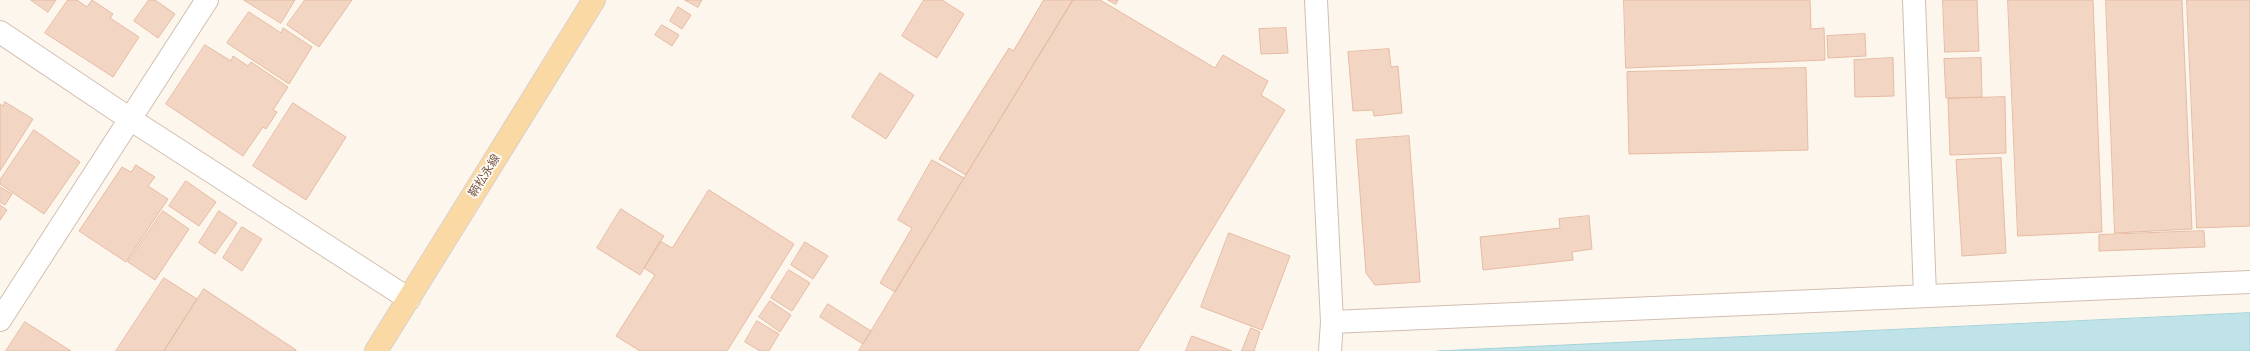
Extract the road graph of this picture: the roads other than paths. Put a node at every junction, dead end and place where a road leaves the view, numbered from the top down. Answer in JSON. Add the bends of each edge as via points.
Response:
{"nodes":[{"id":1,"x":207,"y":0,"type":"edge"},
{"id":2,"x":594,"y":0,"type":"edge"},
{"id":3,"x":1316,"y":0,"type":"edge"},
{"id":4,"x":1914,"y":0,"type":"edge"},
{"id":5,"x":0,"y":32,"type":"edge"},
{"id":6,"x":130,"y":119,"type":"junction"},
{"id":7,"x":2250,"y":282,"type":"edge"},
{"id":8,"x":1925,"y":295,"type":"junction"},
{"id":9,"x":408,"y":299,"type":"junction"},
{"id":10,"x":0,"y":320,"type":"edge"},
{"id":11,"x":1332,"y":322,"type":"junction"},
{"id":12,"x":376,"y":351,"type":"edge"},
{"id":13,"x":1330,"y":351,"type":"edge"}],
"edges":[{"from":1,"to":6,"type":"street"},
{"from":2,"to":9,"type":"main road","name":"鞆松永線"},
{"from":3,"to":11,"type":"street"},
{"from":4,"to":8,"type":"street"},
{"from":5,"to":6,"type":"street"},
{"from":6,"to":9,"type":"street"},
{"from":6,"to":10,"type":"street"},
{"from":7,"to":8,"type":"street"},
{"from":8,"to":11,"type":"street"},
{"from":9,"to":12,"type":"main road","name":"鞆松永線"},
{"from":11,"to":13,"type":"street"}]}
